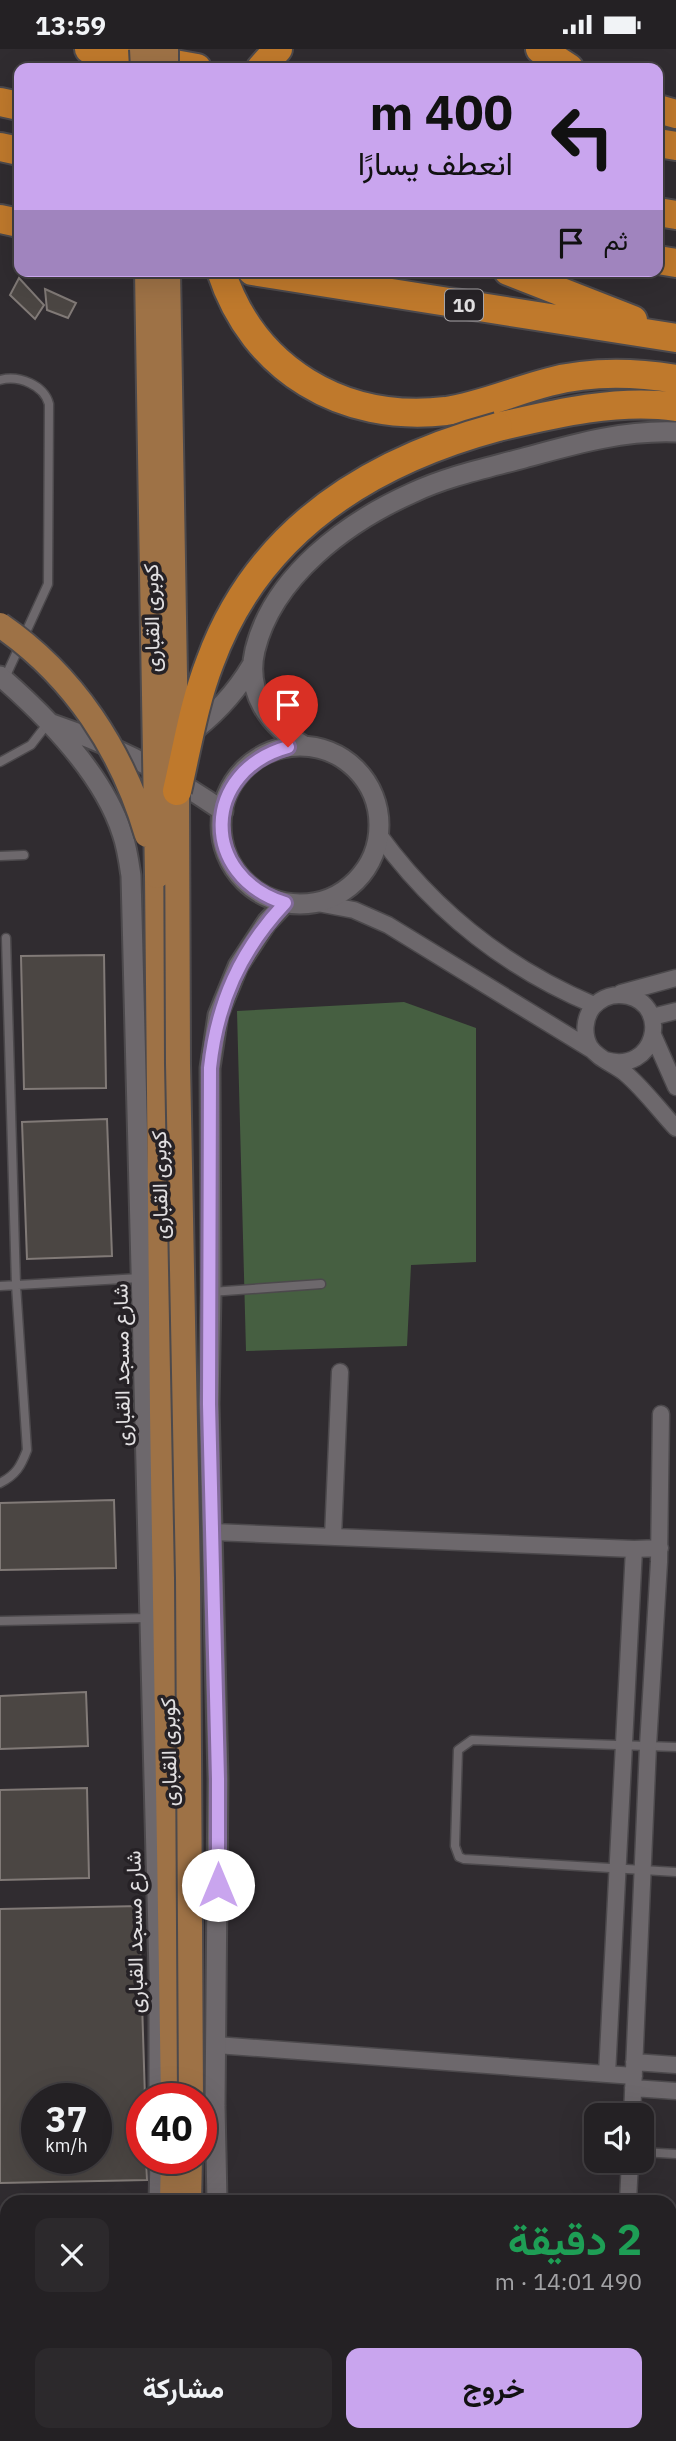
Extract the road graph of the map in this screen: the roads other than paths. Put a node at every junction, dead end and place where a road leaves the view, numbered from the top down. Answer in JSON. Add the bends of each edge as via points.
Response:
{"nodes":[{"id":1,"x":89,"y":49,"type":"edge"},
{"id":2,"x":278,"y":49,"type":"edge"},
{"id":3,"x":540,"y":49,"type":"edge"},
{"id":4,"x":169,"y":63,"type":"edge"},
{"id":5,"x":265,"y":63,"type":"edge"},
{"id":6,"x":561,"y":63,"type":"edge"},
{"id":7,"x":147,"y":277,"type":"edge"},
{"id":8,"x":168,"y":277,"type":"edge"},
{"id":9,"x":223,"y":277,"type":"edge"},
{"id":10,"x":291,"y":277,"type":"edge"},
{"id":11,"x":523,"y":277,"type":"edge"},
{"id":12,"x":676,"y":337,"type":"edge"},
{"id":13,"x":676,"y":379,"type":"edge"},
{"id":14,"x":0,"y":380,"type":"edge"},
{"id":15,"x":676,"y":407,"type":"edge"},
{"id":16,"x":676,"y":432,"type":"edge"},
{"id":17,"x":0,"y":625,"type":"edge"},
{"id":18,"x":252,"y":665,"type":"junction"},
{"id":19,"x":2,"y":678,"type":"edge"},
{"id":20,"x":48,"y":723,"type":"junction"},
{"id":21,"x":304,"y":746,"type":"junction"},
{"id":22,"x":136,"y":757,"type":"junction"},
{"id":23,"x":0,"y":762,"type":"edge"},
{"id":24,"x":177,"y":791,"type":"junction"},
{"id":25,"x":223,"y":811,"type":"junction"},
{"id":26,"x":379,"y":835,"type":"junction"},
{"id":27,"x":24,"y":855,"type":"dead end"},
{"id":28,"x":0,"y":856,"type":"edge"},
{"id":29,"x":157,"y":877,"type":"junction"},
{"id":30,"x":285,"y":903,"type":"junction"},
{"id":31,"x":317,"y":903,"type":"junction"},
{"id":32,"x":6,"y":939,"type":"dead end"},
{"id":33,"x":676,"y":978,"type":"edge"},
{"id":34,"x":617,"y":995,"type":"junction"},
{"id":35,"x":594,"y":1005,"type":"junction"},
{"id":36,"x":676,"y":1011,"type":"edge"},
{"id":37,"x":652,"y":1017,"type":"junction"},
{"id":38,"x":653,"y":1035,"type":"junction"},
{"id":39,"x":598,"y":1055,"type":"junction"},
{"id":40,"x":676,"y":1087,"type":"edge"},
{"id":41,"x":676,"y":1128,"type":"edge"},
{"id":42,"x":142,"y":1278,"type":"junction"},
{"id":43,"x":321,"y":1284,"type":"dead end"},
{"id":44,"x":16,"y":1285,"type":"junction"},
{"id":45,"x":0,"y":1286,"type":"edge"},
{"id":46,"x":211,"y":1292,"type":"junction"},
{"id":47,"x":340,"y":1373,"type":"dead end"},
{"id":48,"x":661,"y":1414,"type":"dead end"},
{"id":49,"x":0,"y":1483,"type":"edge"},
{"id":50,"x":213,"y":1532,"type":"junction"},
{"id":51,"x":333,"y":1537,"type":"junction"},
{"id":52,"x":634,"y":1549,"type":"junction"},
{"id":53,"x":666,"y":1550,"type":"edge"},
{"id":54,"x":149,"y":1618,"type":"junction"},
{"id":55,"x":0,"y":1621,"type":"edge"},
{"id":56,"x":624,"y":1745,"type":"junction"},
{"id":57,"x":648,"y":1746,"type":"junction"},
{"id":58,"x":676,"y":1747,"type":"edge"},
{"id":59,"x":618,"y":1868,"type":"junction"},
{"id":60,"x":643,"y":1870,"type":"junction"},
{"id":61,"x":676,"y":1872,"type":"edge"},
{"id":62,"x":216,"y":2045,"type":"junction"},
{"id":63,"x":676,"y":2065,"type":"edge"},
{"id":64,"x":607,"y":2074,"type":"junction"},
{"id":65,"x":634,"y":2076,"type":"junction"},
{"id":66,"x":159,"y":2083,"type":"edge"},
{"id":67,"x":173,"y":2083,"type":"edge"},
{"id":68,"x":191,"y":2083,"type":"edge"},
{"id":69,"x":676,"y":2091,"type":"edge"},
{"id":70,"x":633,"y":2103,"type":"edge"},
{"id":71,"x":654,"y":2153,"type":"edge"},
{"id":72,"x":676,"y":2154,"type":"edge"},
{"id":73,"x":629,"y":2173,"type":"edge"},
{"id":74,"x":160,"y":2174,"type":"edge"},
{"id":75,"x":173,"y":2174,"type":"edge"},
{"id":76,"x":190,"y":2174,"type":"edge"},
{"id":77,"x":159,"y":2195,"type":"edge"},
{"id":78,"x":172,"y":2195,"type":"edge"},
{"id":79,"x":189,"y":2195,"type":"edge"},
{"id":80,"x":217,"y":2195,"type":"edge"},
{"id":81,"x":628,"y":2195,"type":"edge"}],
"edges":[{"from":1,"to":4,"type":"highway"},
{"from":2,"to":5,"type":"highway"},
{"from":3,"to":6,"type":"highway"},
{"from":7,"to":29,"type":"main road","name":"كوبرى القبارى","bridge":true},
{"from":8,"to":24,"type":"main road","name":"كوبرى القبارى","bridge":true},
{"from":9,"to":13,"type":"highway","via":[[251,333],[283,367],[323,392],[365,407],[447,411],[549,382],[598,374]]},
{"from":10,"to":12,"type":"highway","number":"10"},
{"from":11,"to":12,"type":"highway"},
{"from":14,"to":19,"type":"lane","via":[[35,384],[49,404],[48,584]]},
{"from":15,"to":24,"type":"highway","bridge":true,"via":[[597,409],[498,427],[433,448],[370,477],[323,507],[282,544],[247,589],[219,638]]},
{"from":16,"to":18,"type":"street","via":[[592,439],[451,478],[388,505],[343,534],[294,578],[271,610]]},
{"from":17,"to":29,"type":"main road","bridge":true,"via":[[62,678],[106,738],[138,805]]},
{"from":18,"to":21,"type":"street","via":[[262,707],[280,730]]},
{"from":18,"to":22,"type":"street","via":[[231,697],[204,723],[172,744]]},
{"from":19,"to":20,"type":"street","name":"شارع مسجد القبارى"},
{"from":20,"to":22,"type":"street"},
{"from":20,"to":23,"type":"lane","via":[[30,745]]},
{"from":20,"to":42,"type":"street","name":"شارع مسجد القبارى","via":[[100,790],[128,854]]},
{"from":21,"to":25,"type":"street","via":[[280,749],[257,759],[234,781]]},
{"from":21,"to":26,"type":"street","via":[[335,754],[360,774],[376,803]]},
{"from":22,"to":25,"type":"street"},
{"from":24,"to":68,"type":"main road","name":"كوبرى القبارى","bridge":true},
{"from":25,"to":30,"type":"street","via":[[223,842],[235,870],[257,891]]},
{"from":26,"to":31,"type":"street","via":[[369,866],[359,879],[347,890]]},
{"from":26,"to":35,"type":"street","via":[[417,884],[478,939],[538,979]]},
{"from":27,"to":28,"type":"lane"},
{"from":29,"to":67,"type":"main road","name":"كوبرى القبارى"},
{"from":30,"to":31,"type":"street"},
{"from":30,"to":46,"type":"street","via":[[238,966],[213,1041],[209,1093]]},
{"from":31,"to":39,"type":"street","via":[[354,910],[388,925]]},
{"from":32,"to":44,"type":"lane"},
{"from":33,"to":34,"type":"street"},
{"from":34,"to":35,"type":"street"},
{"from":34,"to":37,"type":"street","via":[[634,998]]},
{"from":35,"to":39,"type":"street","via":[[585,1027]]},
{"from":36,"to":37,"type":"street"},
{"from":37,"to":38,"type":"street"},
{"from":38,"to":39,"type":"street","via":[[643,1053],[625,1063]]},
{"from":38,"to":40,"type":"street"},
{"from":39,"to":41,"type":"street","via":[[629,1077]]},
{"from":42,"to":44,"type":"lane"},
{"from":42,"to":54,"type":"street","name":"شارع مسجد القبارى"},
{"from":43,"to":46,"type":"lane"},
{"from":44,"to":45,"type":"lane"},
{"from":44,"to":49,"type":"lane","via":[[27,1450],[13,1476]]},
{"from":46,"to":50,"type":"street"},
{"from":47,"to":51,"type":"street"},
{"from":48,"to":53,"type":"street"},
{"from":50,"to":51,"type":"street"},
{"from":50,"to":62,"type":"street","via":[[218,1779]]},
{"from":51,"to":52,"type":"street"},
{"from":52,"to":53,"type":"street"},
{"from":52,"to":56,"type":"street"},
{"from":53,"to":57,"type":"street"},
{"from":54,"to":55,"type":"lane"},
{"from":54,"to":66,"type":"street","name":"شارع مسجد القبارى"},
{"from":56,"to":57,"type":"lane"},
{"from":56,"to":59,"type":"street"},
{"from":56,"to":59,"type":"lane","via":[[472,1739],[458,1750],[458,1857]]},
{"from":57,"to":58,"type":"lane"},
{"from":57,"to":60,"type":"street"},
{"from":59,"to":60,"type":"lane"},
{"from":59,"to":64,"type":"street"},
{"from":60,"to":61,"type":"lane"},
{"from":60,"to":65,"type":"street"},
{"from":62,"to":64,"type":"street"},
{"from":62,"to":80,"type":"street"},
{"from":63,"to":65,"type":"street"},
{"from":64,"to":65,"type":"street"},
{"from":65,"to":69,"type":"street"},
{"from":65,"to":70,"type":"street"},
{"from":71,"to":72,"type":"lane"},
{"from":73,"to":81,"type":"street"},
{"from":74,"to":77,"type":"street"},
{"from":75,"to":78,"type":"main road"},
{"from":76,"to":79,"type":"main road"}]}
